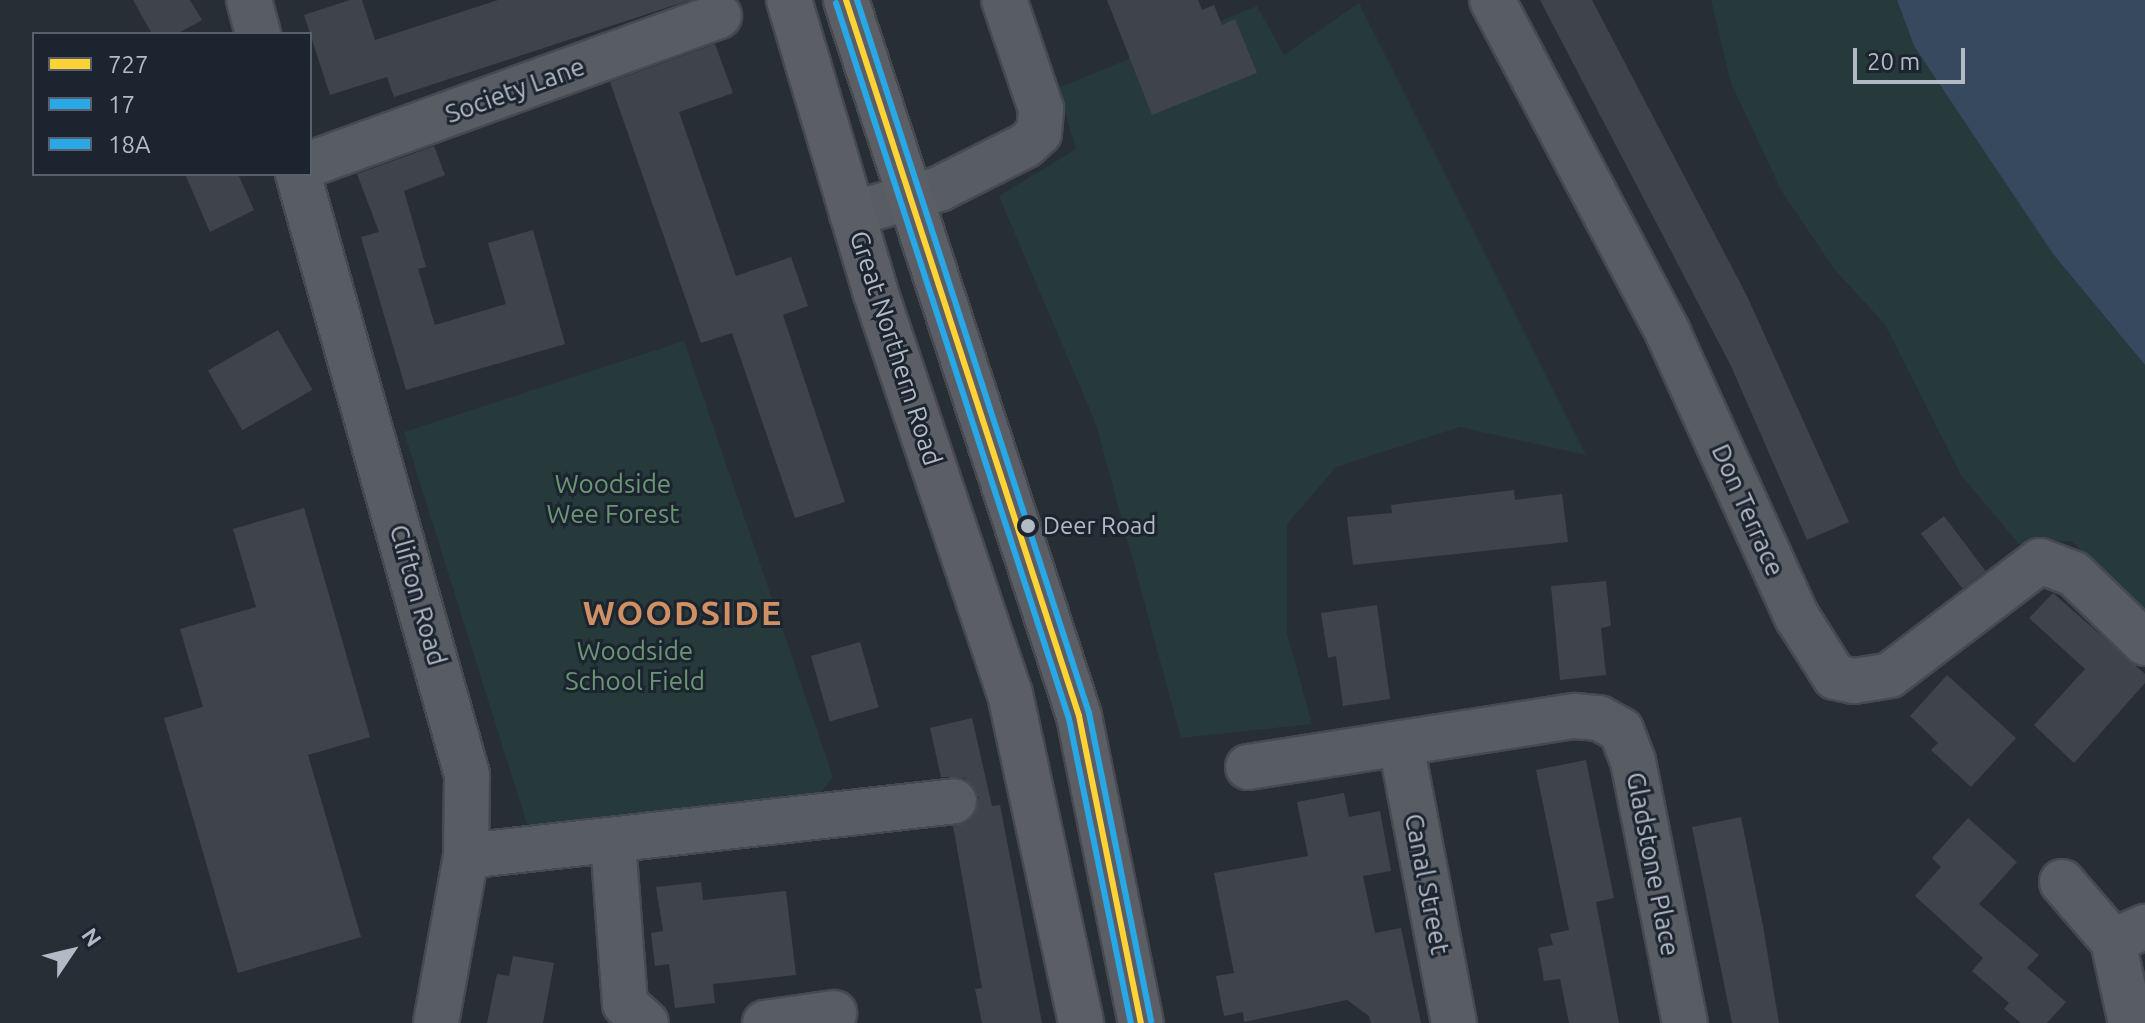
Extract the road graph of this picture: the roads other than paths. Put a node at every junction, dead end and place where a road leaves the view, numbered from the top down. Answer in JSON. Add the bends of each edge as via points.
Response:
{"nodes":[{"id":1,"x":249,"y":0,"type":"edge"},
{"id":2,"x":789,"y":0,"type":"edge"},
{"id":3,"x":846,"y":0,"type":"edge"},
{"id":4,"x":1004,"y":0,"type":"edge"},
{"id":5,"x":1492,"y":0,"type":"edge"},
{"id":6,"x":719,"y":16,"type":"dead end"},
{"id":7,"x":257,"y":32,"type":"edge"},
{"id":8,"x":312,"y":163,"type":"edge"},
{"id":9,"x":299,"y":176,"type":"edge"},
{"id":10,"x":909,"y":199,"type":"junction"},
{"id":11,"x":852,"y":214,"type":"junction"},
{"id":12,"x":2145,"y":643,"type":"edge"},
{"id":13,"x":1401,"y":745,"type":"junction"},
{"id":14,"x":1248,"y":767,"type":"dead end"},
{"id":15,"x":954,"y":801,"type":"dead end"},
{"id":16,"x":613,"y":841,"type":"junction"},
{"id":17,"x":466,"y":856,"type":"junction"},
{"id":18,"x":2062,"y":882,"type":"dead end"},
{"id":19,"x":2129,"y":934,"type":"edge"},
{"id":20,"x":834,"y":1013,"type":"dead end"},
{"id":21,"x":436,"y":1023,"type":"edge"},
{"id":22,"x":646,"y":1023,"type":"edge"},
{"id":23,"x":765,"y":1023,"type":"edge"},
{"id":24,"x":1081,"y":1023,"type":"edge"},
{"id":25,"x":1141,"y":1023,"type":"edge"},
{"id":26,"x":1454,"y":1023,"type":"edge"},
{"id":27,"x":1685,"y":1023,"type":"edge"},
{"id":28,"x":2131,"y":1023,"type":"edge"}],
"edges":[{"from":1,"to":7,"type":"street"},
{"from":2,"to":11,"type":"main road","name":"Great Northern Road"},
{"from":3,"to":10,"type":"main road"},
{"from":4,"to":10,"type":"street","via":[[1041,109],[1039,133],[990,164]]},
{"from":5,"to":12,"type":"street","name":"Don Terrace","via":[[1668,333],[1797,617],[1835,677],[1854,681],[1890,675],[2040,561],[2074,574]]},
{"from":6,"to":8,"type":"street","name":"Society Lane"},
{"from":9,"to":17,"type":"street","name":"Clifton Road","via":[[457,730],[468,790]]},
{"from":10,"to":11,"type":"street"},
{"from":10,"to":25,"type":"main road","via":[[1079,716]]},
{"from":11,"to":24,"type":"main road","name":"Great Northern Road","via":[[1010,694]]},
{"from":13,"to":14,"type":"street"},
{"from":13,"to":26,"type":"street","name":"Canal Street"},
{"from":13,"to":27,"type":"street","name":"Gladstone Place","via":[[1546,719],[1599,718],[1621,730],[1633,761]]},
{"from":15,"to":16,"type":"street"},
{"from":16,"to":17,"type":"street"},
{"from":16,"to":22,"type":"street","via":[[625,1004]]},
{"from":17,"to":21,"type":"street","name":"Clifton Road"},
{"from":18,"to":19,"type":"street"},
{"from":19,"to":28,"type":"street"},
{"from":20,"to":23,"type":"street"}]}
